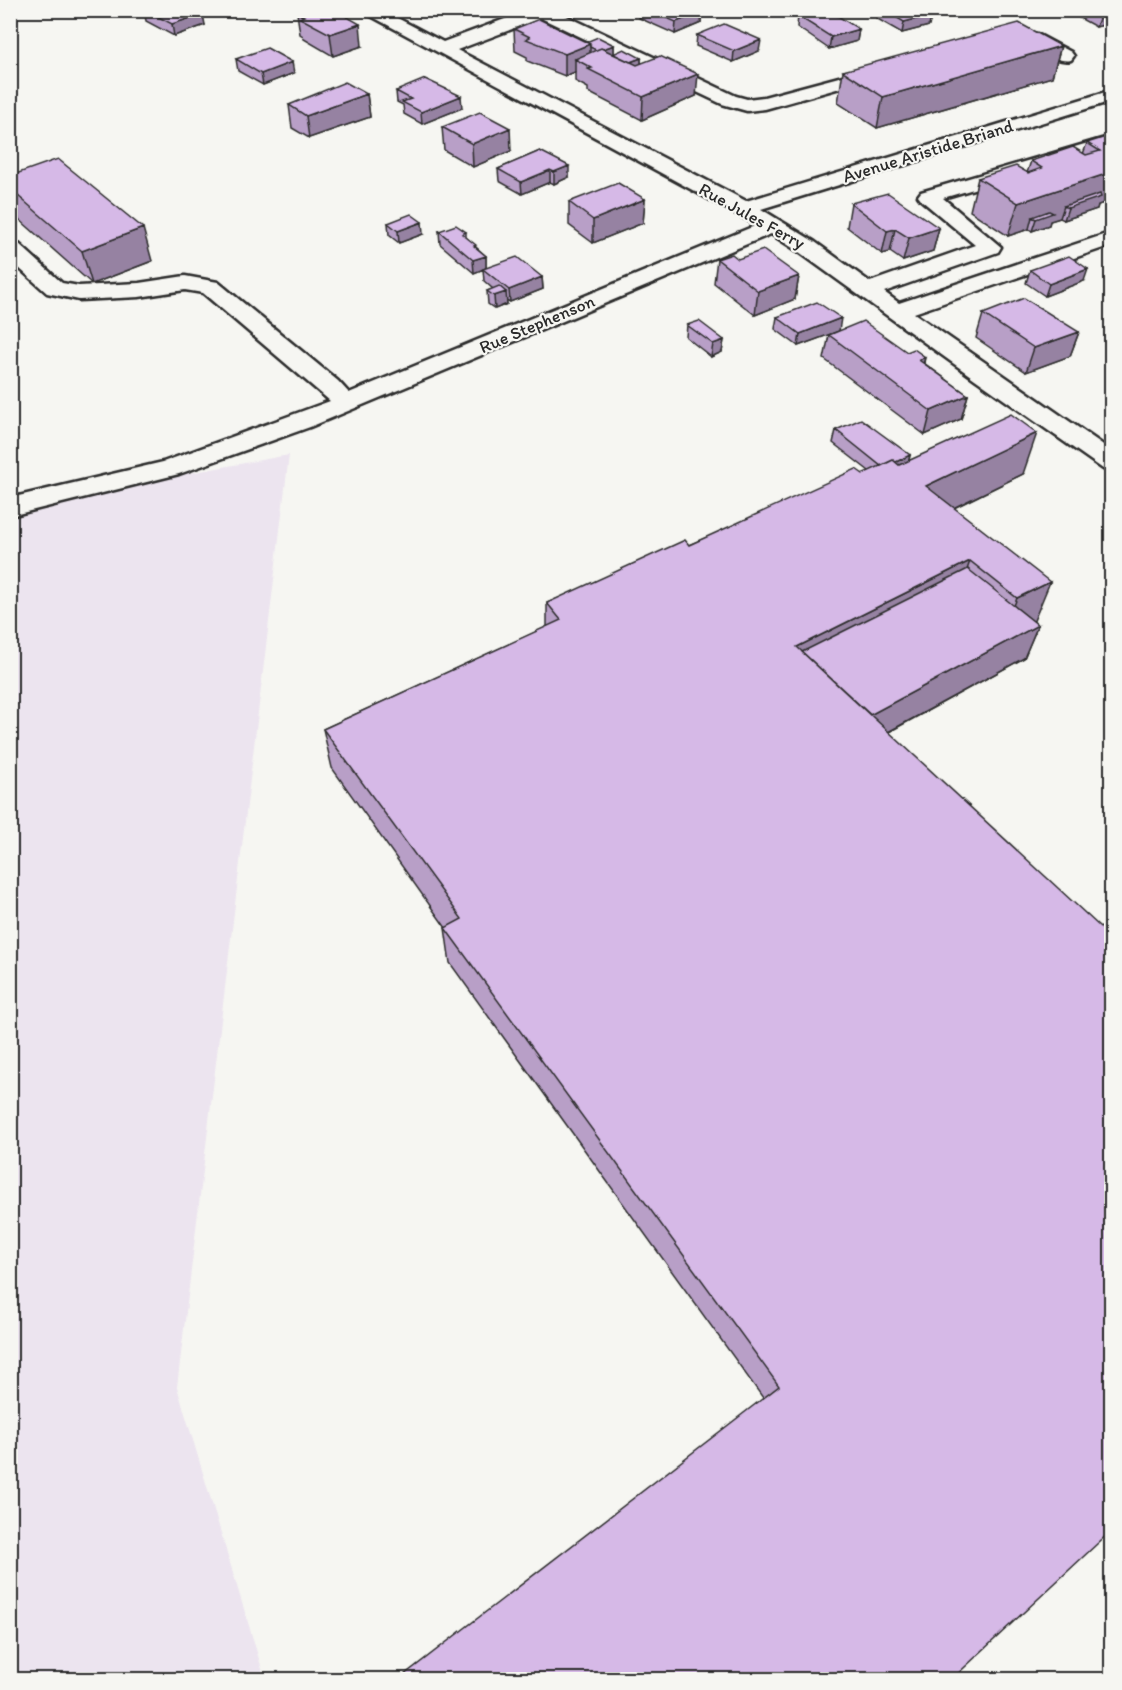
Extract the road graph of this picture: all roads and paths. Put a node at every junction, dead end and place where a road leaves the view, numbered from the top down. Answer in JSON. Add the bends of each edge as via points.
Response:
{"nodes":[{"id":1,"x":368,"y":10,"type":"edge"},
{"id":2,"x":544,"y":11,"type":"edge"},
{"id":3,"x":997,"y":38,"type":"edge"},
{"id":4,"x":442,"y":49,"type":"junction"},
{"id":5,"x":1065,"y":56,"type":"dead end"},
{"id":6,"x":897,"y":66,"type":"edge"},
{"id":7,"x":1112,"y":95,"type":"edge"},
{"id":8,"x":1112,"y":142,"type":"edge"},
{"id":9,"x":744,"y":208,"type":"junction"},
{"id":10,"x":772,"y":226,"type":"junction"},
{"id":11,"x":1112,"y":238,"type":"edge"},
{"id":12,"x":10,"y":249,"type":"edge"},
{"id":13,"x":870,"y":290,"type":"junction"},
{"id":14,"x":898,"y":311,"type":"junction"},
{"id":15,"x":345,"y":403,"type":"junction"},
{"id":16,"x":1112,"y":463,"type":"edge"},
{"id":17,"x":10,"y":507,"type":"edge"}],
"edges":[{"from":1,"to":4,"type":"street","name":"Rue Jules Ferry"},
{"from":2,"to":4,"type":"street"},
{"from":2,"to":6,"type":"street","via":[[729,100],[747,105]]},
{"from":3,"to":5,"type":"street","via":[[1019,35]]},
{"from":4,"to":9,"type":"street","name":"Rue Jules Ferry"},
{"from":7,"to":9,"type":"street","name":"Avenue Aristide Briand"},
{"from":8,"to":13,"type":"street","via":[[928,195],[990,247]]},
{"from":9,"to":10,"type":"street","name":"Rue Jules Ferry"},
{"from":10,"to":13,"type":"street","name":"Rue Jules Ferry"},
{"from":10,"to":15,"type":"street","name":"Rue Stephenson"},
{"from":11,"to":14,"type":"street"},
{"from":12,"to":15,"type":"street","via":[[55,288],[79,293],[185,283],[210,287]]},
{"from":13,"to":14,"type":"street","name":"Rue Jules Ferry"},
{"from":14,"to":16,"type":"street","name":"Rue Jules Ferry"},
{"from":15,"to":17,"type":"street","name":"Rue Stephenson","via":[[170,468]]}]}
